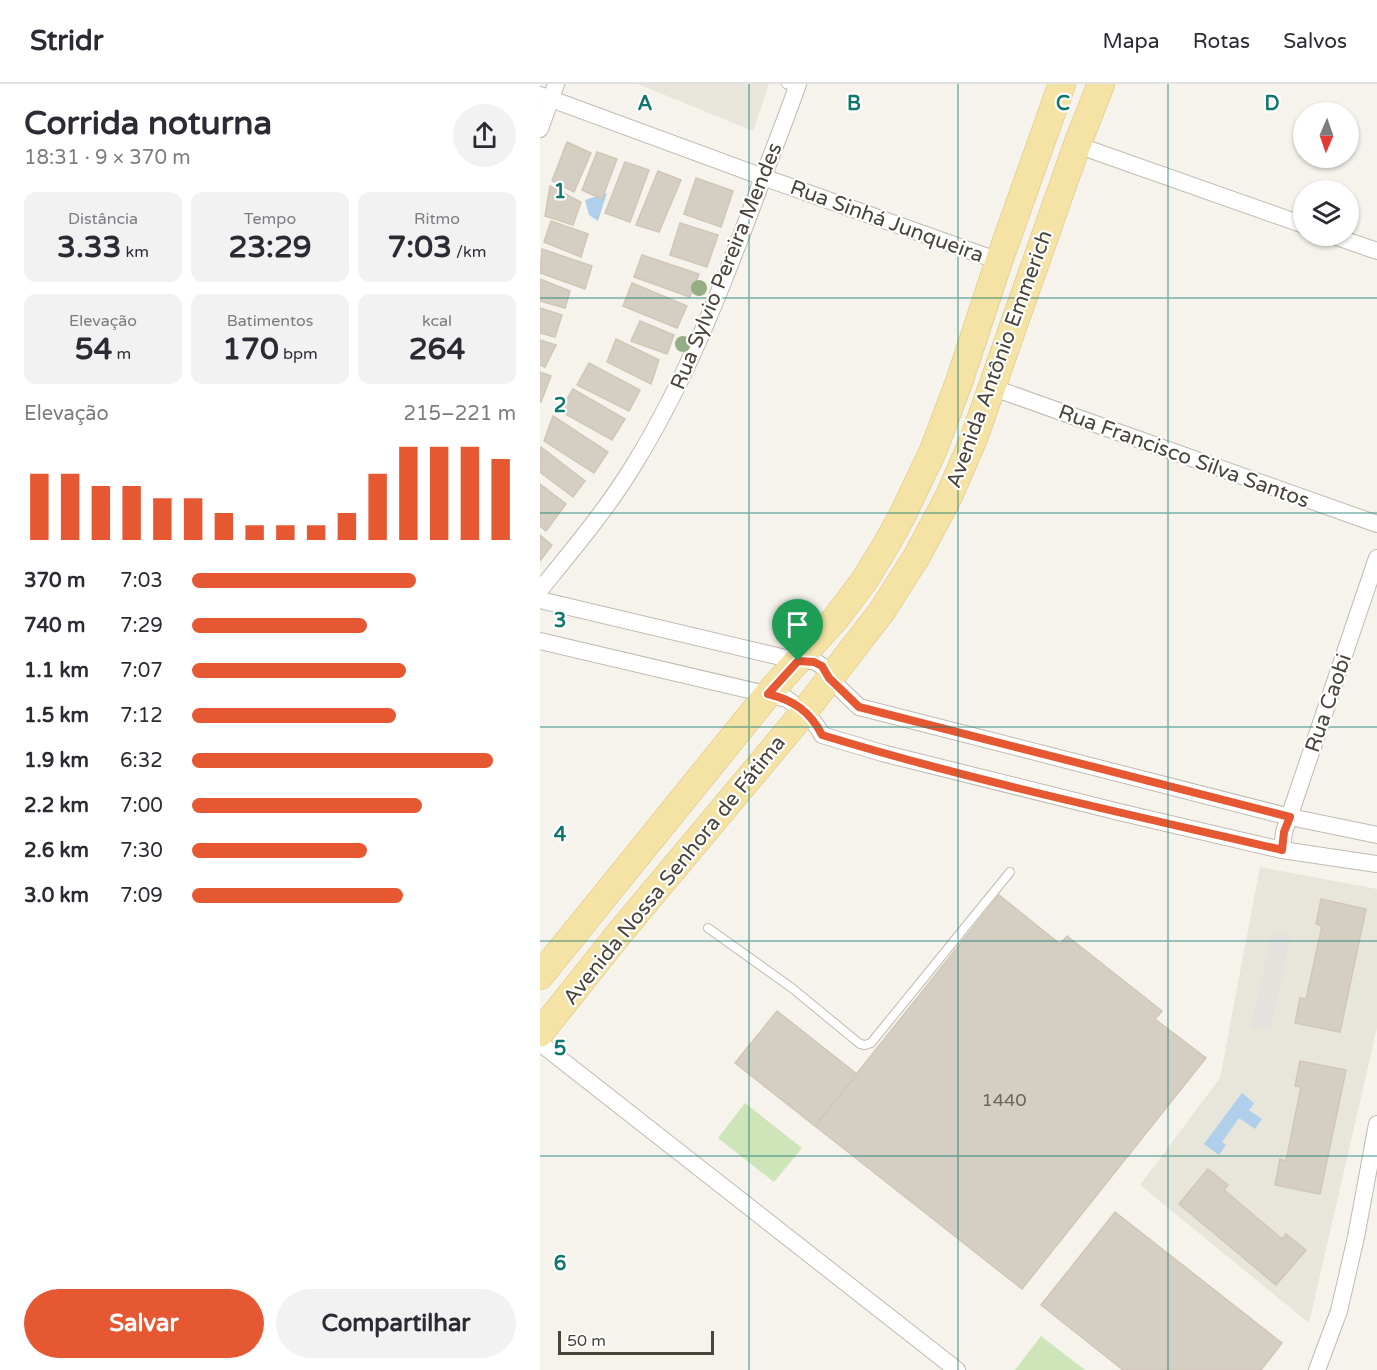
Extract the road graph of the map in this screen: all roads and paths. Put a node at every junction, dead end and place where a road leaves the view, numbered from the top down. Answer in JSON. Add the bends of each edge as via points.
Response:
{"nodes":[{"id":1,"x":1062,"y":84,"type":"edge"},
{"id":2,"x":1101,"y":84,"type":"edge"},
{"id":3,"x":794,"y":85,"type":"edge"},
{"id":4,"x":549,"y":92,"type":"edge"},
{"id":5,"x":540,"y":129,"type":"edge"},
{"id":6,"x":1077,"y":145,"type":"junction"},
{"id":7,"x":763,"y":177,"type":"junction"},
{"id":8,"x":1293,"y":221,"type":"edge"},
{"id":9,"x":1359,"y":244,"type":"edge"},
{"id":10,"x":1377,"y":250,"type":"edge"},
{"id":11,"x":999,"y":261,"type":"junction"},
{"id":12,"x":991,"y":387,"type":"junction"},
{"id":13,"x":1377,"y":524,"type":"edge"},
{"id":14,"x":1377,"y":558,"type":"edge"},
{"id":15,"x":540,"y":590,"type":"edge"},
{"id":16,"x":540,"y":600,"type":"edge"},
{"id":17,"x":540,"y":641,"type":"edge"},
{"id":18,"x":798,"y":661,"type":"junction"},
{"id":19,"x":829,"y":678,"type":"junction"},
{"id":20,"x":768,"y":694,"type":"junction"},
{"id":21,"x":803,"y":711,"type":"junction"},
{"id":22,"x":1290,"y":817,"type":"junction"},
{"id":23,"x":1377,"y":835,"type":"edge"},
{"id":24,"x":1282,"y":850,"type":"junction"},
{"id":25,"x":1377,"y":864,"type":"edge"},
{"id":26,"x":1010,"y":872,"type":"dead end"},
{"id":27,"x":708,"y":928,"type":"dead end"},
{"id":28,"x":540,"y":976,"type":"edge"},
{"id":29,"x":540,"y":1033,"type":"edge"},
{"id":30,"x":540,"y":1043,"type":"edge"},
{"id":31,"x":1377,"y":1124,"type":"edge"},
{"id":32,"x":957,"y":1370,"type":"edge"},
{"id":33,"x":1317,"y":1370,"type":"edge"}],
"edges":[{"from":1,"to":11,"type":"main road","name":"Avenida Antônio Emmerich"},
{"from":2,"to":6,"type":"main road","name":"Avenida Antônio Emmerich"},
{"from":3,"to":7,"type":"street","name":"Rua Sylvio Pereira Mendes"},
{"from":4,"to":5,"type":"street"},
{"from":4,"to":7,"type":"street","name":"Rua Sinhá Junqueira"},
{"from":6,"to":8,"type":"street"},
{"from":6,"to":12,"type":"main road","name":"Avenida Antônio Emmerich"},
{"from":7,"to":11,"type":"street","name":"Rua Sinhá Junqueira"},
{"from":7,"to":15,"type":"street","name":"Rua Sylvio Pereira Mendes","via":[[724,282],[668,405],[634,465],[590,529]]},
{"from":9,"to":10,"type":"street"},
{"from":11,"to":18,"type":"main road","name":"Avenida Antônio Emmerich","via":[[933,451],[902,516],[864,581]]},
{"from":12,"to":13,"type":"street","name":"Rua Francisco Silva Santos"},
{"from":12,"to":19,"type":"main road","name":"Avenida Antônio Emmerich","via":[[949,496],[917,556],[882,611]]},
{"from":14,"to":22,"type":"street","name":"Rua Caobi"},
{"from":16,"to":18,"type":"street"},
{"from":17,"to":20,"type":"street"},
{"from":18,"to":19,"type":"street","via":[[822,666]]},
{"from":18,"to":20,"type":"main road","name":"Avenida Nossa Senhora de Fátima"},
{"from":19,"to":21,"type":"main road","name":"Avenida Nossa Senhora de Fátima"},
{"from":19,"to":22,"type":"street","via":[[859,707]]},
{"from":20,"to":21,"type":"street","via":[[787,699]]},
{"from":20,"to":28,"type":"main road","name":"Avenida Nossa Senhora de Fátima"},
{"from":21,"to":24,"type":"street","via":[[822,735],[882,753]]},
{"from":21,"to":29,"type":"main road","name":"Avenida Nossa Senhora de Fátima"},
{"from":22,"to":23,"type":"street"},
{"from":22,"to":24,"type":"street","name":"Rua Caobi"},
{"from":24,"to":25,"type":"street"},
{"from":26,"to":27,"type":"lane","via":[[871,1043],[865,1045]]},
{"from":30,"to":32,"type":"street"},
{"from":31,"to":33,"type":"street","via":[[1339,1311]]}]}
